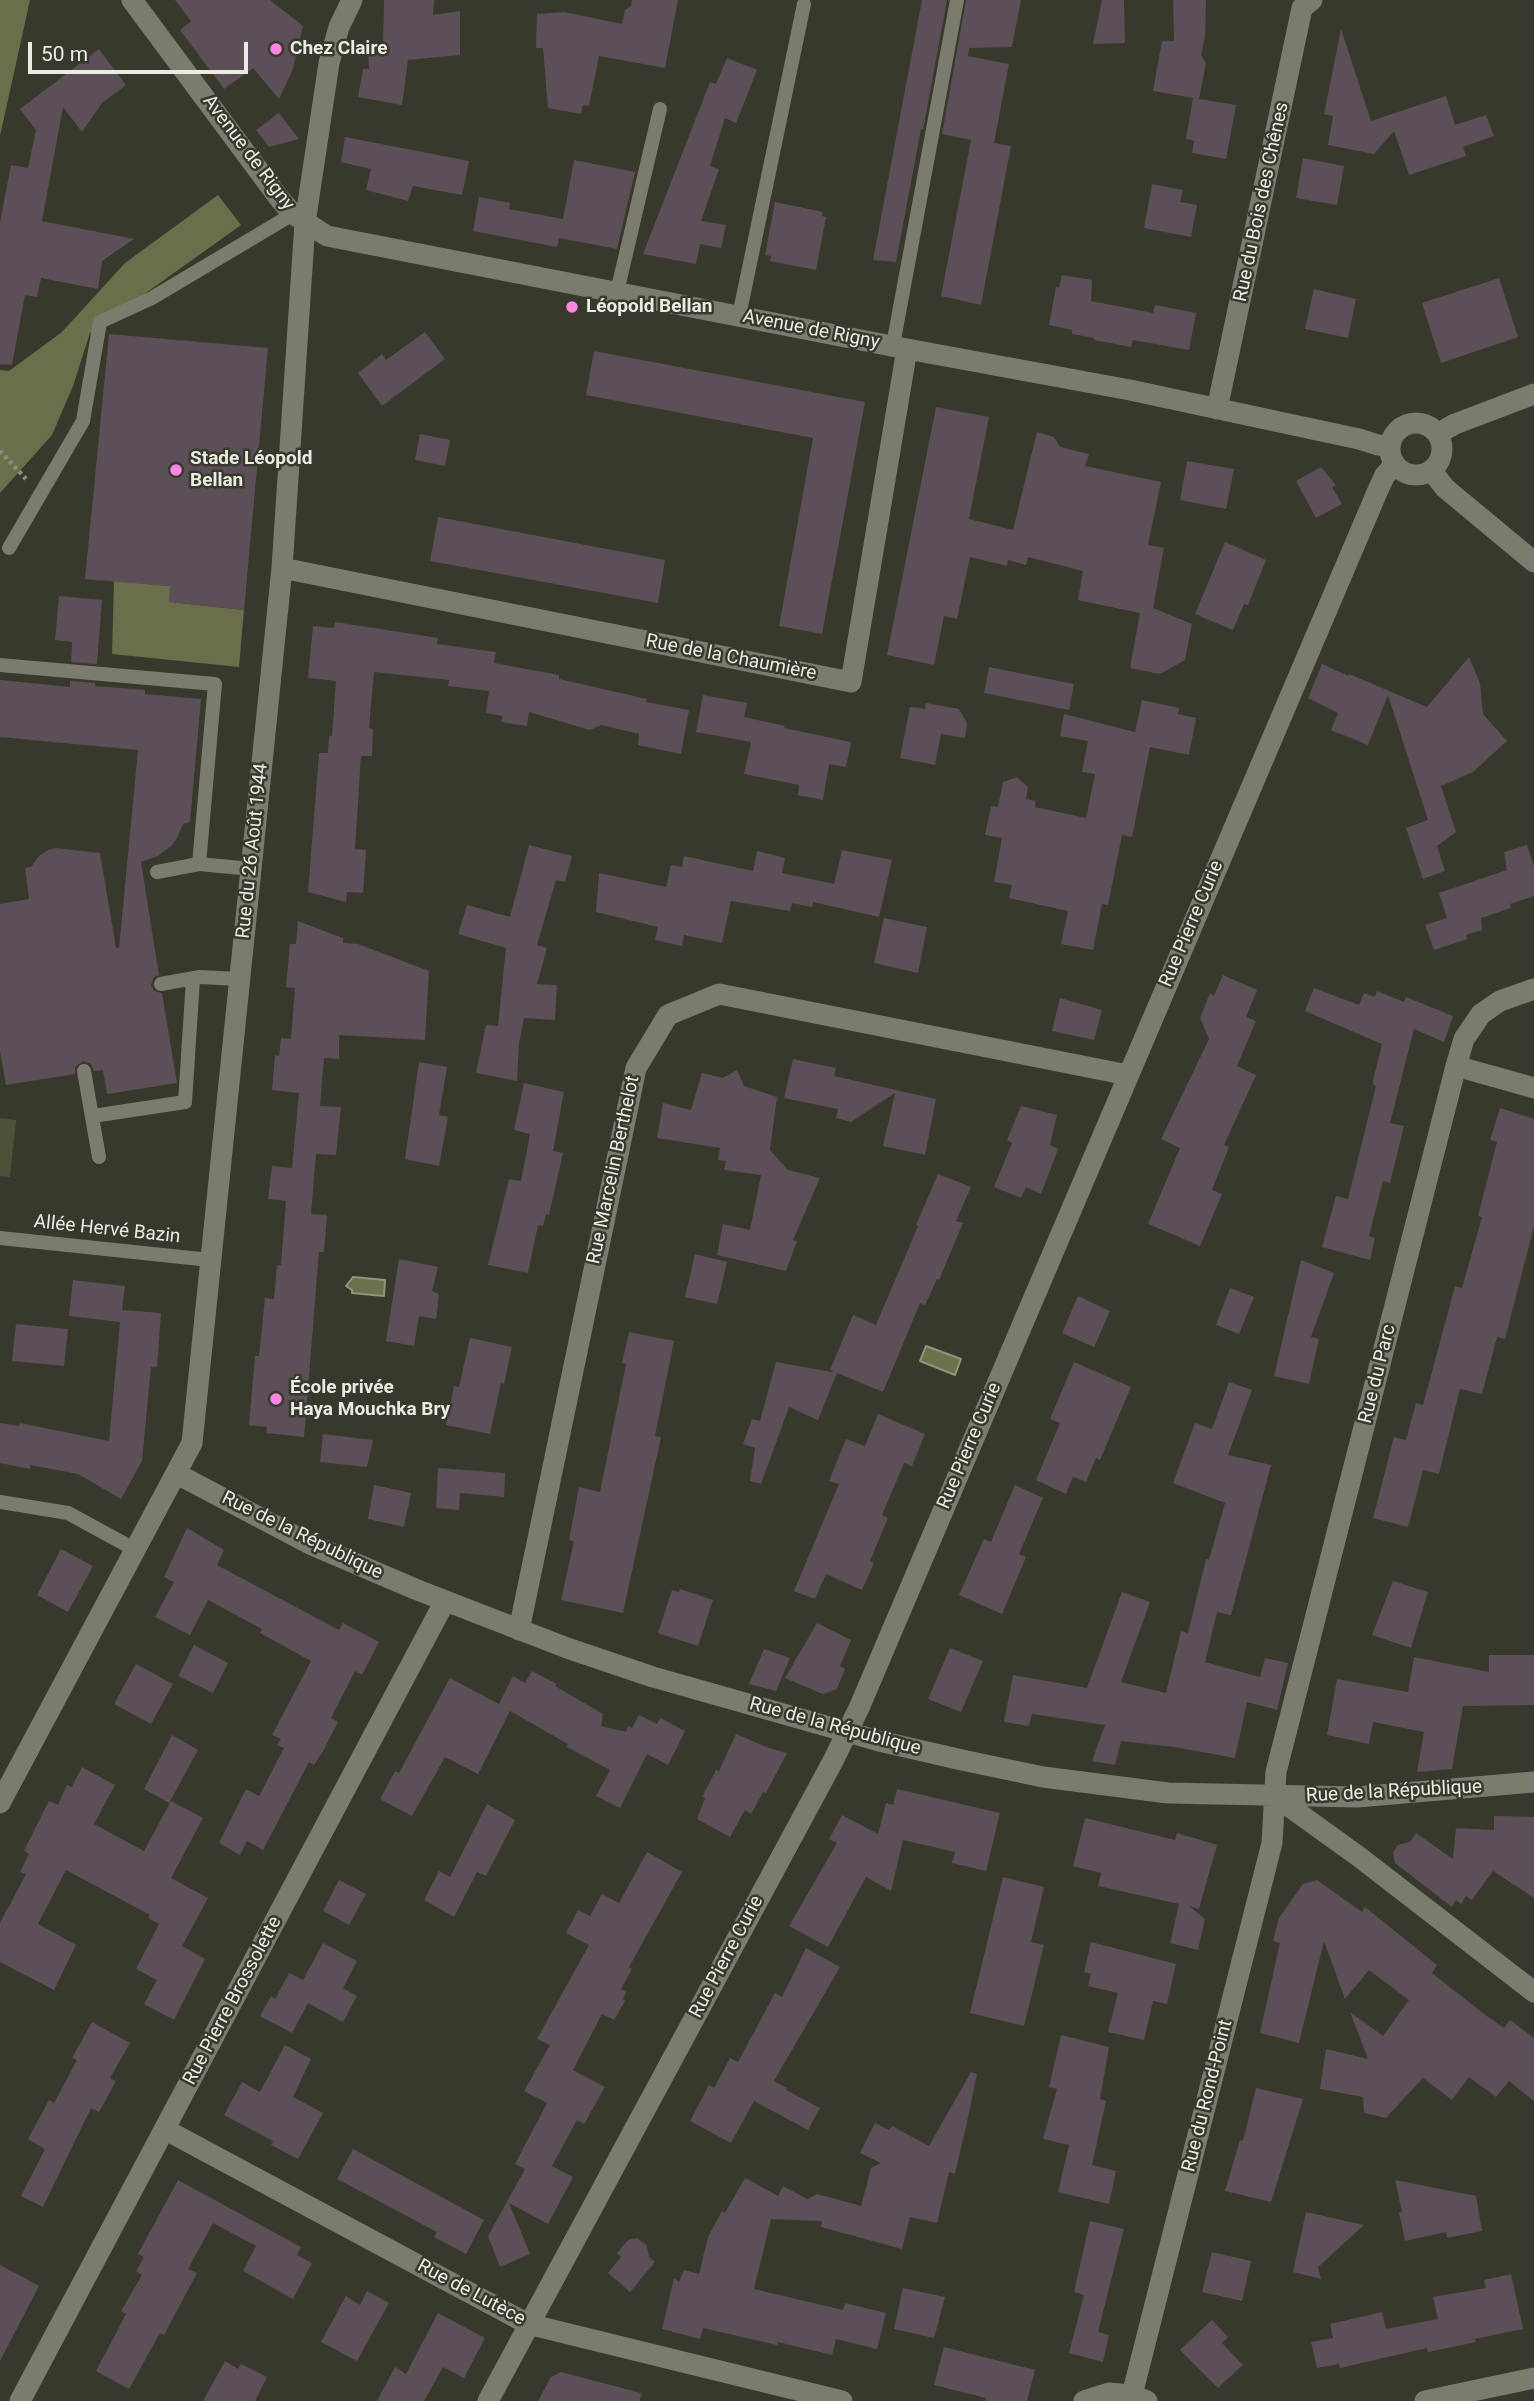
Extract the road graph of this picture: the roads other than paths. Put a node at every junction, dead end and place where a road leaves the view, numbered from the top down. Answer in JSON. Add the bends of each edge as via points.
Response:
{"nodes":[{"id":1,"x":132,"y":0,"type":"edge"},
{"id":2,"x":352,"y":0,"type":"edge"},
{"id":3,"x":957,"y":0,"type":"edge"},
{"id":4,"x":1312,"y":0,"type":"edge"},
{"id":5,"x":804,"y":4,"type":"dead end"},
{"id":6,"x":660,"y":109,"type":"dead end"},
{"id":7,"x":299,"y":218,"type":"junction"},
{"id":8,"x":617,"y":292,"type":"junction"},
{"id":9,"x":739,"y":316,"type":"junction"},
{"id":10,"x":900,"y":347,"type":"junction"},
{"id":11,"x":1534,"y":394,"type":"edge"},
{"id":12,"x":1217,"y":409,"type":"junction"},
{"id":13,"x":1437,"y":434,"type":"junction"},
{"id":14,"x":1393,"y":455,"type":"junction"},
{"id":15,"x":1431,"y":470,"type":"junction"},
{"id":16,"x":9,"y":548,"type":"dead end"},
{"id":17,"x":1534,"y":562,"type":"edge"},
{"id":18,"x":282,"y":568,"type":"junction"},
{"id":19,"x":0,"y":665,"type":"edge"},
{"id":20,"x":199,"y":864,"type":"junction"},
{"id":21,"x":252,"y":869,"type":"junction"},
{"id":22,"x":157,"y":872,"type":"dead end"},
{"id":23,"x":193,"y":979,"type":"junction"},
{"id":24,"x":239,"y":979,"type":"junction"},
{"id":25,"x":162,"y":984,"type":"dead end"},
{"id":26,"x":1534,"y":989,"type":"edge"},
{"id":27,"x":1456,"y":1066,"type":"junction"},
{"id":28,"x":84,"y":1072,"type":"dead end"},
{"id":29,"x":1128,"y":1075,"type":"junction"},
{"id":30,"x":1534,"y":1088,"type":"edge"},
{"id":31,"x":93,"y":1116,"type":"junction"},
{"id":32,"x":99,"y":1157,"type":"dead end"},
{"id":33,"x":0,"y":1238,"type":"edge"},
{"id":34,"x":210,"y":1260,"type":"junction"},
{"id":35,"x":177,"y":1474,"type":"junction"},
{"id":36,"x":0,"y":1502,"type":"edge"},
{"id":37,"x":134,"y":1549,"type":"junction"},
{"id":38,"x":445,"y":1601,"type":"junction"},
{"id":39,"x":519,"y":1630,"type":"junction"},
{"id":40,"x":847,"y":1732,"type":"junction"},
{"id":41,"x":1534,"y":1782,"type":"edge"},
{"id":42,"x":1276,"y":1797,"type":"junction"},
{"id":43,"x":0,"y":1803,"type":"edge"},
{"id":44,"x":1534,"y":1992,"type":"edge"},
{"id":45,"x":166,"y":2130,"type":"junction"},
{"id":46,"x":528,"y":2324,"type":"junction"},
{"id":47,"x":1534,"y":2378,"type":"edge"},
{"id":48,"x":1460,"y":2397,"type":"edge"},
{"id":49,"x":1140,"y":2398,"type":"edge"},
{"id":50,"x":20,"y":2401,"type":"edge"},
{"id":51,"x":488,"y":2401,"type":"edge"},
{"id":52,"x":842,"y":2401,"type":"edge"},
{"id":53,"x":1084,"y":2401,"type":"edge"},
{"id":54,"x":1424,"y":2401,"type":"edge"}],
"edges":[{"from":1,"to":7,"type":"street","name":"Avenue de Rigny","via":[[279,198]]},
{"from":2,"to":7,"type":"street","name":"Rue du 26 Août 1944","via":[[329,63]]},
{"from":3,"to":10,"type":"lane"},
{"from":4,"to":12,"type":"street","name":"Rue du Bois des Chênes","via":[[1302,8]]},
{"from":5,"to":9,"type":"lane"},
{"from":6,"to":8,"type":"lane"},
{"from":7,"to":8,"type":"street","name":"Avenue de Rigny","via":[[327,236]]},
{"from":7,"to":16,"type":"lane","via":[[100,321],[83,421]]},
{"from":7,"to":18,"type":"street","name":"Rue du 26 Août 1944"},
{"from":8,"to":9,"type":"street","name":"Avenue de Rigny"},
{"from":9,"to":10,"type":"street","name":"Avenue de Rigny"},
{"from":10,"to":12,"type":"street","name":"Avenue de Rigny"},
{"from":10,"to":18,"type":"street","name":"Rue de la Chaumière","via":[[851,681]]},
{"from":11,"to":13,"type":"street"},
{"from":12,"to":14,"type":"street","name":"Avenue de Rigny","via":[[1359,439]]},
{"from":13,"to":14,"type":"street","via":[[1430,427],[1410,423],[1394,436]]},
{"from":13,"to":15,"type":"street","via":[[1442,453]]},
{"from":14,"to":15,"type":"street","via":[[1412,474]]},
{"from":14,"to":29,"type":"street","name":"Rue Pierre Curie"},
{"from":15,"to":17,"type":"street","via":[[1445,488]]},
{"from":18,"to":21,"type":"street","name":"Rue du 26 Août 1944"},
{"from":19,"to":20,"type":"lane","via":[[215,684]]},
{"from":20,"to":21,"type":"lane"},
{"from":20,"to":22,"type":"lane"},
{"from":21,"to":24,"type":"street","name":"Rue du 26 Août 1944"},
{"from":23,"to":24,"type":"lane"},
{"from":23,"to":25,"type":"lane"},
{"from":23,"to":31,"type":"lane","via":[[185,1102]]},
{"from":24,"to":34,"type":"street","name":"Rue du 26 Août 1944"},
{"from":26,"to":27,"type":"street","name":"Rue du Parc","via":[[1500,1001],[1481,1014],[1464,1039]]},
{"from":27,"to":30,"type":"street"},
{"from":27,"to":42,"type":"street","name":"Rue du Parc","via":[[1276,1772]]},
{"from":28,"to":31,"type":"lane"},
{"from":29,"to":39,"type":"street","name":"Rue Marcelin Berthelot","via":[[719,994],[668,1016],[636,1068]]},
{"from":29,"to":40,"type":"street","name":"Rue Pierre Curie"},
{"from":31,"to":32,"type":"lane"},
{"from":33,"to":34,"type":"lane","name":"Allée Hervé Bazin"},
{"from":34,"to":35,"type":"street","name":"Rue du 26 Août 1944","via":[[192,1443]]},
{"from":35,"to":37,"type":"street","name":"Rue du 26 Août 1944"},
{"from":35,"to":38,"type":"street","name":"Rue de la République","via":[[310,1544]]},
{"from":36,"to":37,"type":"lane","via":[[68,1513]]},
{"from":37,"to":43,"type":"street","name":"Rue du 26 Août 1944"},
{"from":38,"to":39,"type":"street","name":"Rue de la République"},
{"from":38,"to":45,"type":"street","name":"Rue Pierre Brossolette"},
{"from":39,"to":40,"type":"street","name":"Rue de la République","via":[[653,1677]]},
{"from":40,"to":42,"type":"street","name":"Rue de la République","via":[[1044,1777],[1168,1793]]},
{"from":40,"to":46,"type":"street","name":"Rue Pierre Curie"},
{"from":41,"to":42,"type":"street","name":"Rue de la République","via":[[1357,1797]]},
{"from":42,"to":44,"type":"street"},
{"from":42,"to":49,"type":"street","name":"Rue du Rond-Point","via":[[1272,1843]]},
{"from":45,"to":46,"type":"street","name":"Rue de Lutèce"},
{"from":45,"to":50,"type":"street","name":"Rue Pierre Brossolette"},
{"from":46,"to":51,"type":"street","name":"Rue Pierre Curie"},
{"from":46,"to":52,"type":"street","name":"Rue de Lutèce"},
{"from":47,"to":48,"type":"street"},
{"from":48,"to":54,"type":"street"},
{"from":49,"to":53,"type":"street","via":[[1109,2393]]}]}
